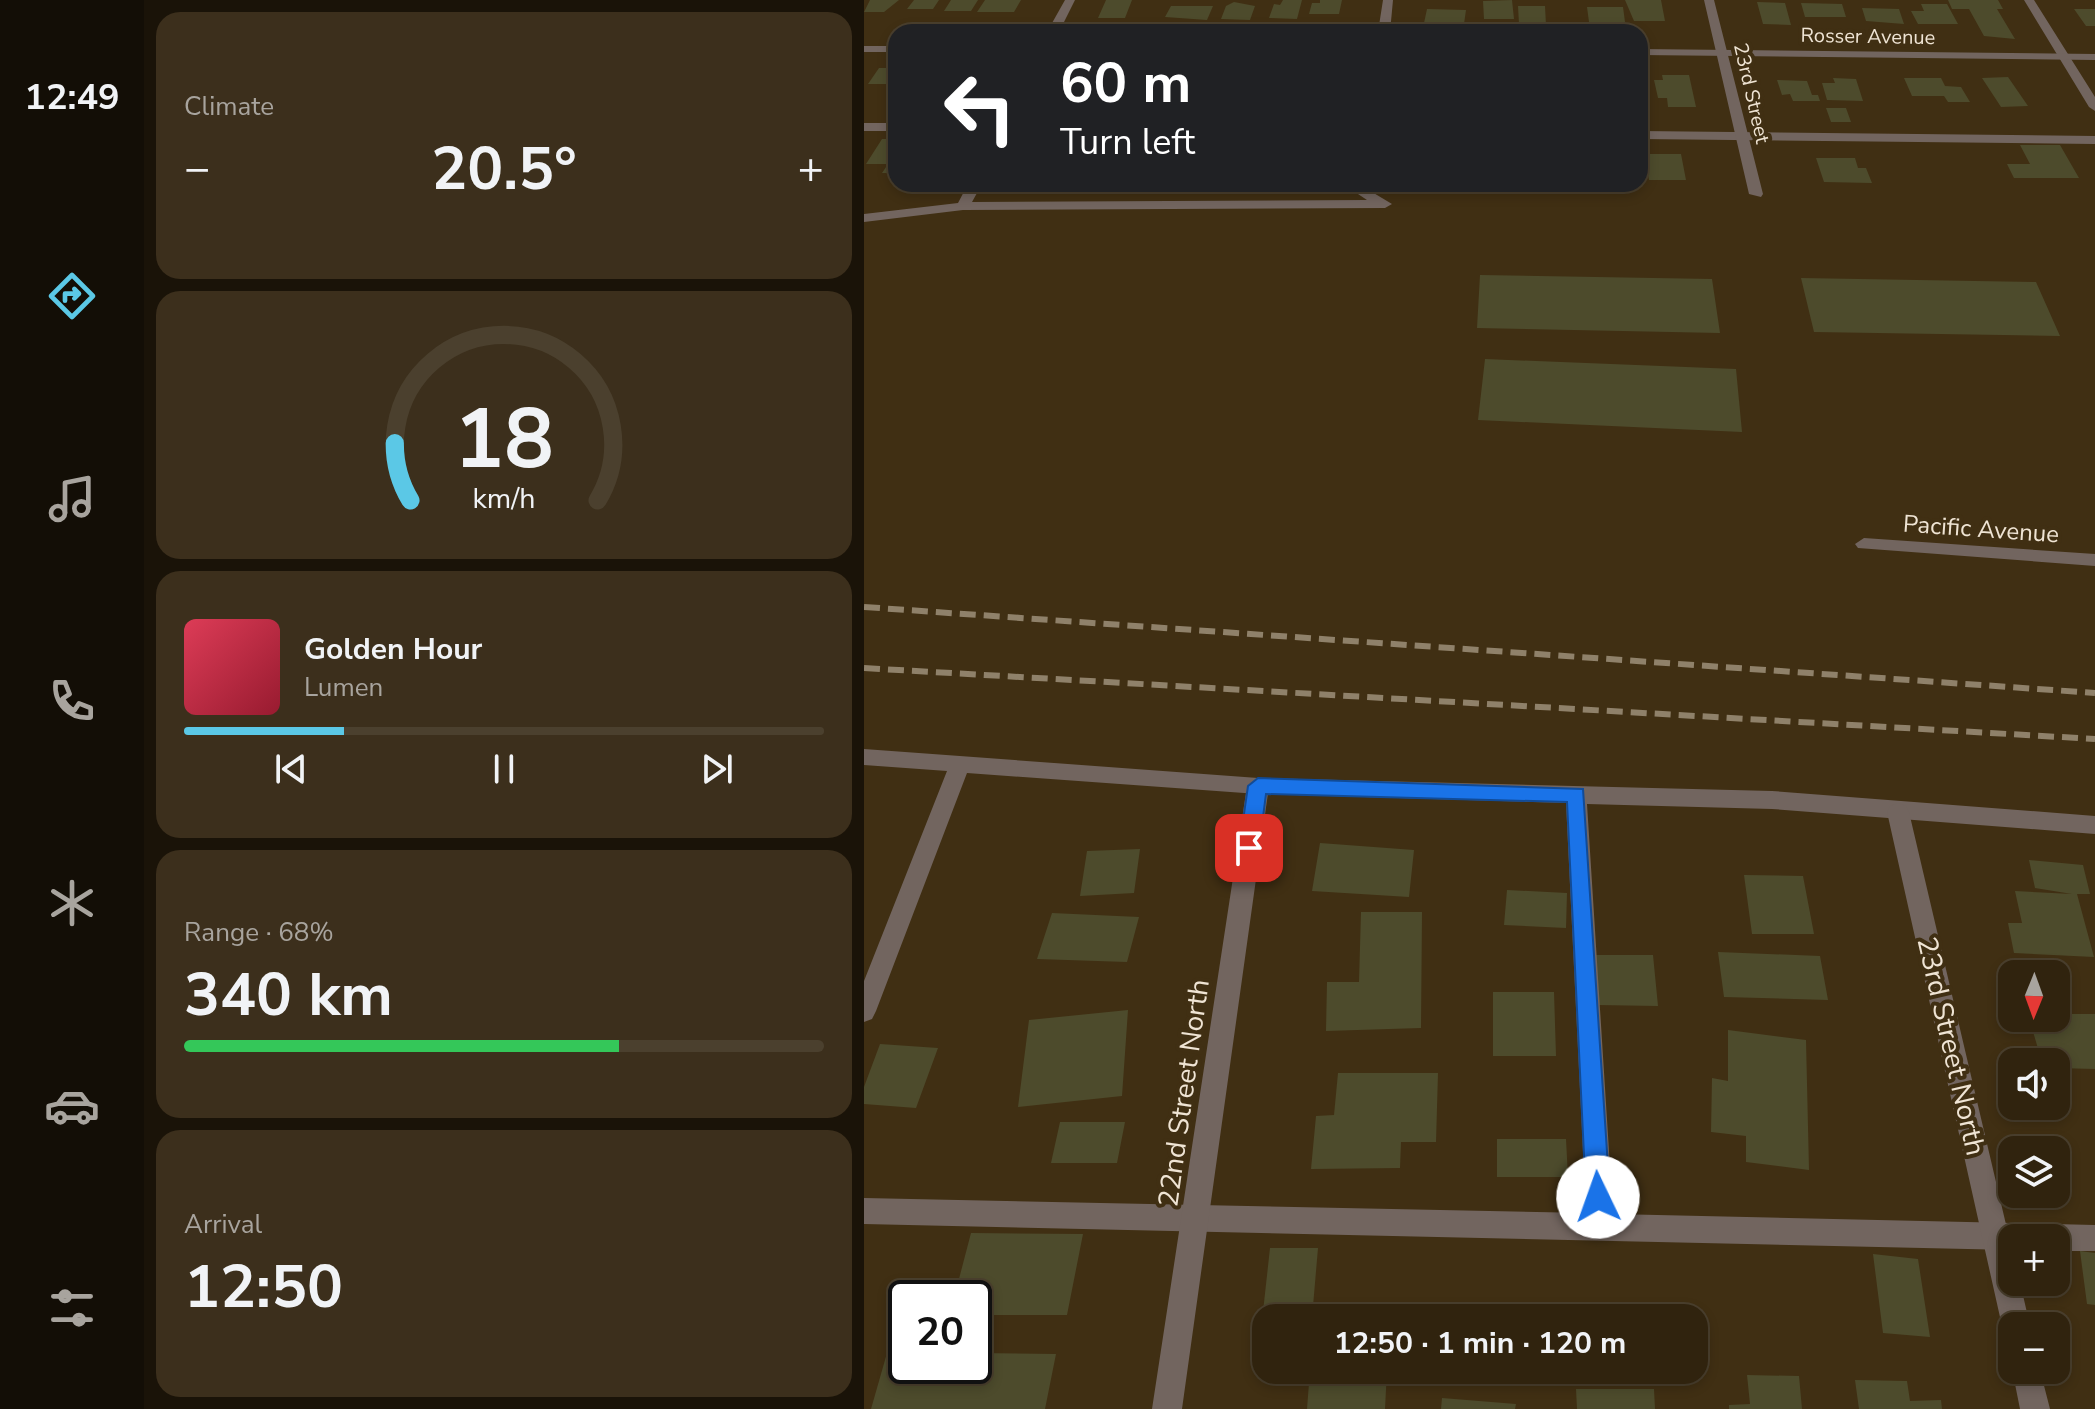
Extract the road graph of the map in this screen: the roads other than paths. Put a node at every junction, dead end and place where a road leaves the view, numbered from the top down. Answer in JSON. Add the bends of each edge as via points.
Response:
{"nodes":[{"id":1,"x":1070,"y":0,"type":"edge"},
{"id":2,"x":1388,"y":0,"type":"edge"},
{"id":3,"x":1709,"y":0,"type":"edge"},
{"id":4,"x":2029,"y":0,"type":"edge"},
{"id":5,"x":1057,"y":24,"type":"edge"},
{"id":6,"x":1385,"y":24,"type":"edge"},
{"id":7,"x":864,"y":49,"type":"edge"},
{"id":8,"x":888,"y":49,"type":"edge"},
{"id":9,"x":1648,"y":52,"type":"edge"},
{"id":10,"x":1723,"y":53,"type":"junction"},
{"id":11,"x":2064,"y":56,"type":"junction"},
{"id":12,"x":2095,"y":57,"type":"edge"},
{"id":13,"x":2095,"y":107,"type":"edge"},
{"id":14,"x":864,"y":127,"type":"edge"},
{"id":15,"x":888,"y":127,"type":"edge"},
{"id":16,"x":1648,"y":135,"type":"edge"},
{"id":17,"x":1742,"y":136,"type":"junction"},
{"id":18,"x":2095,"y":140,"type":"edge"},
{"id":19,"x":971,"y":192,"type":"edge"},
{"id":20,"x":1365,"y":192,"type":"edge"},
{"id":21,"x":1756,"y":194,"type":"dead end"},
{"id":22,"x":963,"y":206,"type":"junction"},
{"id":23,"x":864,"y":218,"type":"edge"},
{"id":24,"x":1864,"y":544,"type":"dead end"},
{"id":25,"x":2095,"y":560,"type":"edge"},
{"id":26,"x":864,"y":757,"type":"edge"},
{"id":27,"x":960,"y":764,"type":"junction"},
{"id":28,"x":1258,"y":786,"type":"junction"},
{"id":29,"x":1576,"y":795,"type":"junction"},
{"id":30,"x":1898,"y":812,"type":"junction"},
{"id":31,"x":2095,"y":825,"type":"edge"},
{"id":32,"x":864,"y":1011,"type":"edge"},
{"id":33,"x":864,"y":1211,"type":"edge"},
{"id":34,"x":1194,"y":1219,"type":"junction"},
{"id":35,"x":1600,"y":1228,"type":"junction"},
{"id":36,"x":1996,"y":1236,"type":"junction"},
{"id":37,"x":2095,"y":1238,"type":"edge"},
{"id":38,"x":2013,"y":1312,"type":"edge"},
{"id":39,"x":2029,"y":1384,"type":"edge"},
{"id":40,"x":1167,"y":1409,"type":"edge"},
{"id":41,"x":2035,"y":1409,"type":"edge"}],
"edges":[{"from":1,"to":5,"type":"street"},
{"from":2,"to":6,"type":"street"},
{"from":3,"to":10,"type":"street","name":"23rd Street"},
{"from":4,"to":11,"type":"street"},
{"from":7,"to":8,"type":"street"},
{"from":9,"to":10,"type":"street","name":"Rosser Avenue"},
{"from":10,"to":11,"type":"street","name":"Rosser Avenue"},
{"from":10,"to":17,"type":"street","name":"23rd Street"},
{"from":11,"to":12,"type":"street","name":"Rosser Avenue"},
{"from":11,"to":13,"type":"street"},
{"from":14,"to":15,"type":"street"},
{"from":16,"to":17,"type":"street"},
{"from":17,"to":18,"type":"street"},
{"from":17,"to":21,"type":"street","name":"23rd Street"},
{"from":19,"to":22,"type":"street"},
{"from":20,"to":22,"type":"street","via":[[1385,204]]},
{"from":22,"to":23,"type":"street"},
{"from":24,"to":25,"type":"street","name":"Pacific Avenue"},
{"from":26,"to":27,"type":"street"},
{"from":27,"to":28,"type":"street"},
{"from":27,"to":32,"type":"street"},
{"from":28,"to":29,"type":"street"},
{"from":28,"to":34,"type":"street","name":"22nd Street North"},
{"from":29,"to":30,"type":"street","via":[[1772,800]]},
{"from":29,"to":35,"type":"street"},
{"from":30,"to":31,"type":"street"},
{"from":30,"to":36,"type":"street","name":"23rd Street North"},
{"from":33,"to":34,"type":"street"},
{"from":34,"to":35,"type":"street"},
{"from":34,"to":40,"type":"street","name":"22nd Street North"},
{"from":35,"to":36,"type":"street"},
{"from":36,"to":37,"type":"street"},
{"from":36,"to":38,"type":"street","name":"23rd Street North"},
{"from":39,"to":41,"type":"street"}]}
